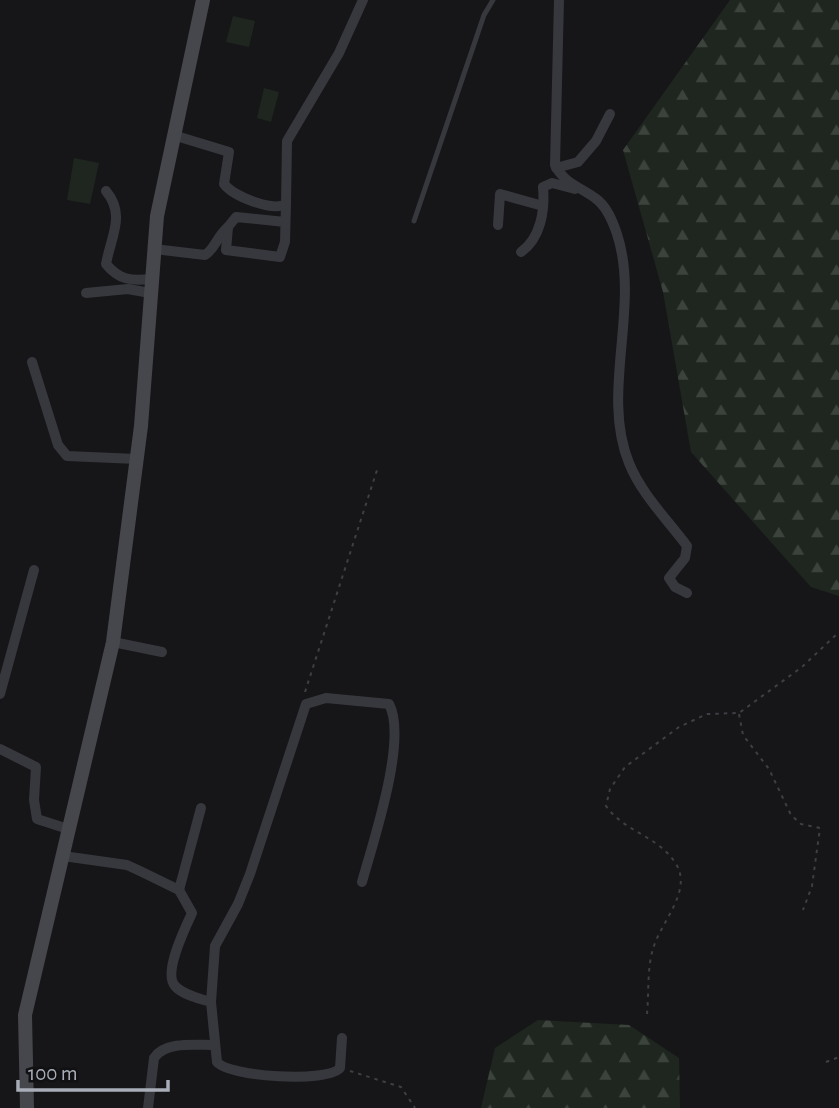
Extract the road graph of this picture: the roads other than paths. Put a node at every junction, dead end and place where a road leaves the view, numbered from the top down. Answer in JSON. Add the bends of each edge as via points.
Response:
{"nodes":[{"id":1,"x":202,"y":0,"type":"edge"},
{"id":2,"x":363,"y":0,"type":"edge"},
{"id":3,"x":493,"y":0,"type":"edge"},
{"id":4,"x":559,"y":0,"type":"edge"},
{"id":5,"x":610,"y":114,"type":"dead end"},
{"id":6,"x":173,"y":135,"type":"junction"},
{"id":7,"x":556,"y":168,"type":"junction"},
{"id":8,"x":578,"y":190,"type":"junction"},
{"id":9,"x":106,"y":191,"type":"dead end"},
{"id":10,"x":286,"y":204,"type":"junction"},
{"id":11,"x":543,"y":206,"type":"junction"},
{"id":12,"x":414,"y":221,"type":"dead end"},
{"id":13,"x":285,"y":222,"type":"junction"},
{"id":14,"x":498,"y":225,"type":"dead end"},
{"id":15,"x":228,"y":227,"type":"junction"},
{"id":16,"x":154,"y":249,"type":"junction"},
{"id":17,"x":521,"y":251,"type":"dead end"},
{"id":18,"x":151,"y":286,"type":"junction"},
{"id":19,"x":86,"y":293,"type":"dead end"},
{"id":20,"x":32,"y":362,"type":"dead end"},
{"id":21,"x":137,"y":459,"type":"junction"},
{"id":22,"x":34,"y":570,"type":"dead end"},
{"id":23,"x":687,"y":593,"type":"dead end"},
{"id":24,"x":113,"y":642,"type":"junction"},
{"id":25,"x":163,"y":652,"type":"dead end"},
{"id":26,"x":0,"y":694,"type":"edge"},
{"id":27,"x":0,"y":748,"type":"edge"},
{"id":28,"x":201,"y":808,"type":"dead end"},
{"id":29,"x":68,"y":829,"type":"junction"},
{"id":30,"x":64,"y":856,"type":"junction"},
{"id":31,"x":362,"y":881,"type":"dead end"},
{"id":32,"x":179,"y":890,"type":"junction"},
{"id":33,"x":211,"y":1002,"type":"junction"},
{"id":34,"x":342,"y":1038,"type":"dead end"},
{"id":35,"x":214,"y":1045,"type":"junction"},
{"id":36,"x":27,"y":1108,"type":"edge"},
{"id":37,"x":148,"y":1108,"type":"edge"}],
"edges":[{"from":1,"to":6,"type":"main road"},
{"from":2,"to":10,"type":"street","via":[[339,53],[287,141]]},
{"from":3,"to":12,"type":"lane"},
{"from":4,"to":7,"type":"street"},
{"from":5,"to":7,"type":"street","via":[[578,162]]},
{"from":6,"to":10,"type":"street","via":[[229,152],[224,184],[232,193],[272,206]]},
{"from":6,"to":16,"type":"main road"},
{"from":7,"to":8,"type":"street"},
{"from":8,"to":11,"type":"street","via":[[552,184],[543,187]]},
{"from":8,"to":23,"type":"street","via":[[597,199],[618,237],[626,276],[620,427],[628,462],[654,508],[687,546],[685,558],[668,578]]},
{"from":9,"to":18,"type":"street","via":[[116,202],[118,221],[106,264],[116,277]]},
{"from":10,"to":13,"type":"street"},
{"from":11,"to":14,"type":"street","via":[[500,194]]},
{"from":11,"to":17,"type":"street","via":[[541,222],[529,246]]},
{"from":13,"to":15,"type":"street","via":[[236,217]]},
{"from":13,"to":15,"type":"street","via":[[281,257],[226,250]]},
{"from":15,"to":16,"type":"street","via":[[216,236],[205,255]]},
{"from":16,"to":18,"type":"main road"},
{"from":18,"to":19,"type":"street"},
{"from":18,"to":21,"type":"main road"},
{"from":20,"to":21,"type":"street","via":[[58,445],[68,456]]},
{"from":21,"to":24,"type":"main road"},
{"from":22,"to":26,"type":"street"},
{"from":24,"to":25,"type":"street"},
{"from":24,"to":29,"type":"main road"},
{"from":27,"to":29,"type":"street","via":[[36,767],[37,819]]},
{"from":28,"to":32,"type":"street"},
{"from":29,"to":30,"type":"main road"},
{"from":30,"to":32,"type":"street","via":[[127,865]]},
{"from":30,"to":36,"type":"main road","via":[[25,1015]]},
{"from":31,"to":33,"type":"street","via":[[389,777],[396,716],[390,704],[326,698],[306,704],[250,874],[215,946]]},
{"from":32,"to":33,"type":"street","via":[[192,913],[171,966],[173,984]]},
{"from":33,"to":35,"type":"street"},
{"from":34,"to":35,"type":"street","via":[[340,1068],[329,1076],[233,1072],[217,1062]]},
{"from":35,"to":37,"type":"street","via":[[178,1046],[157,1053]]}]}
